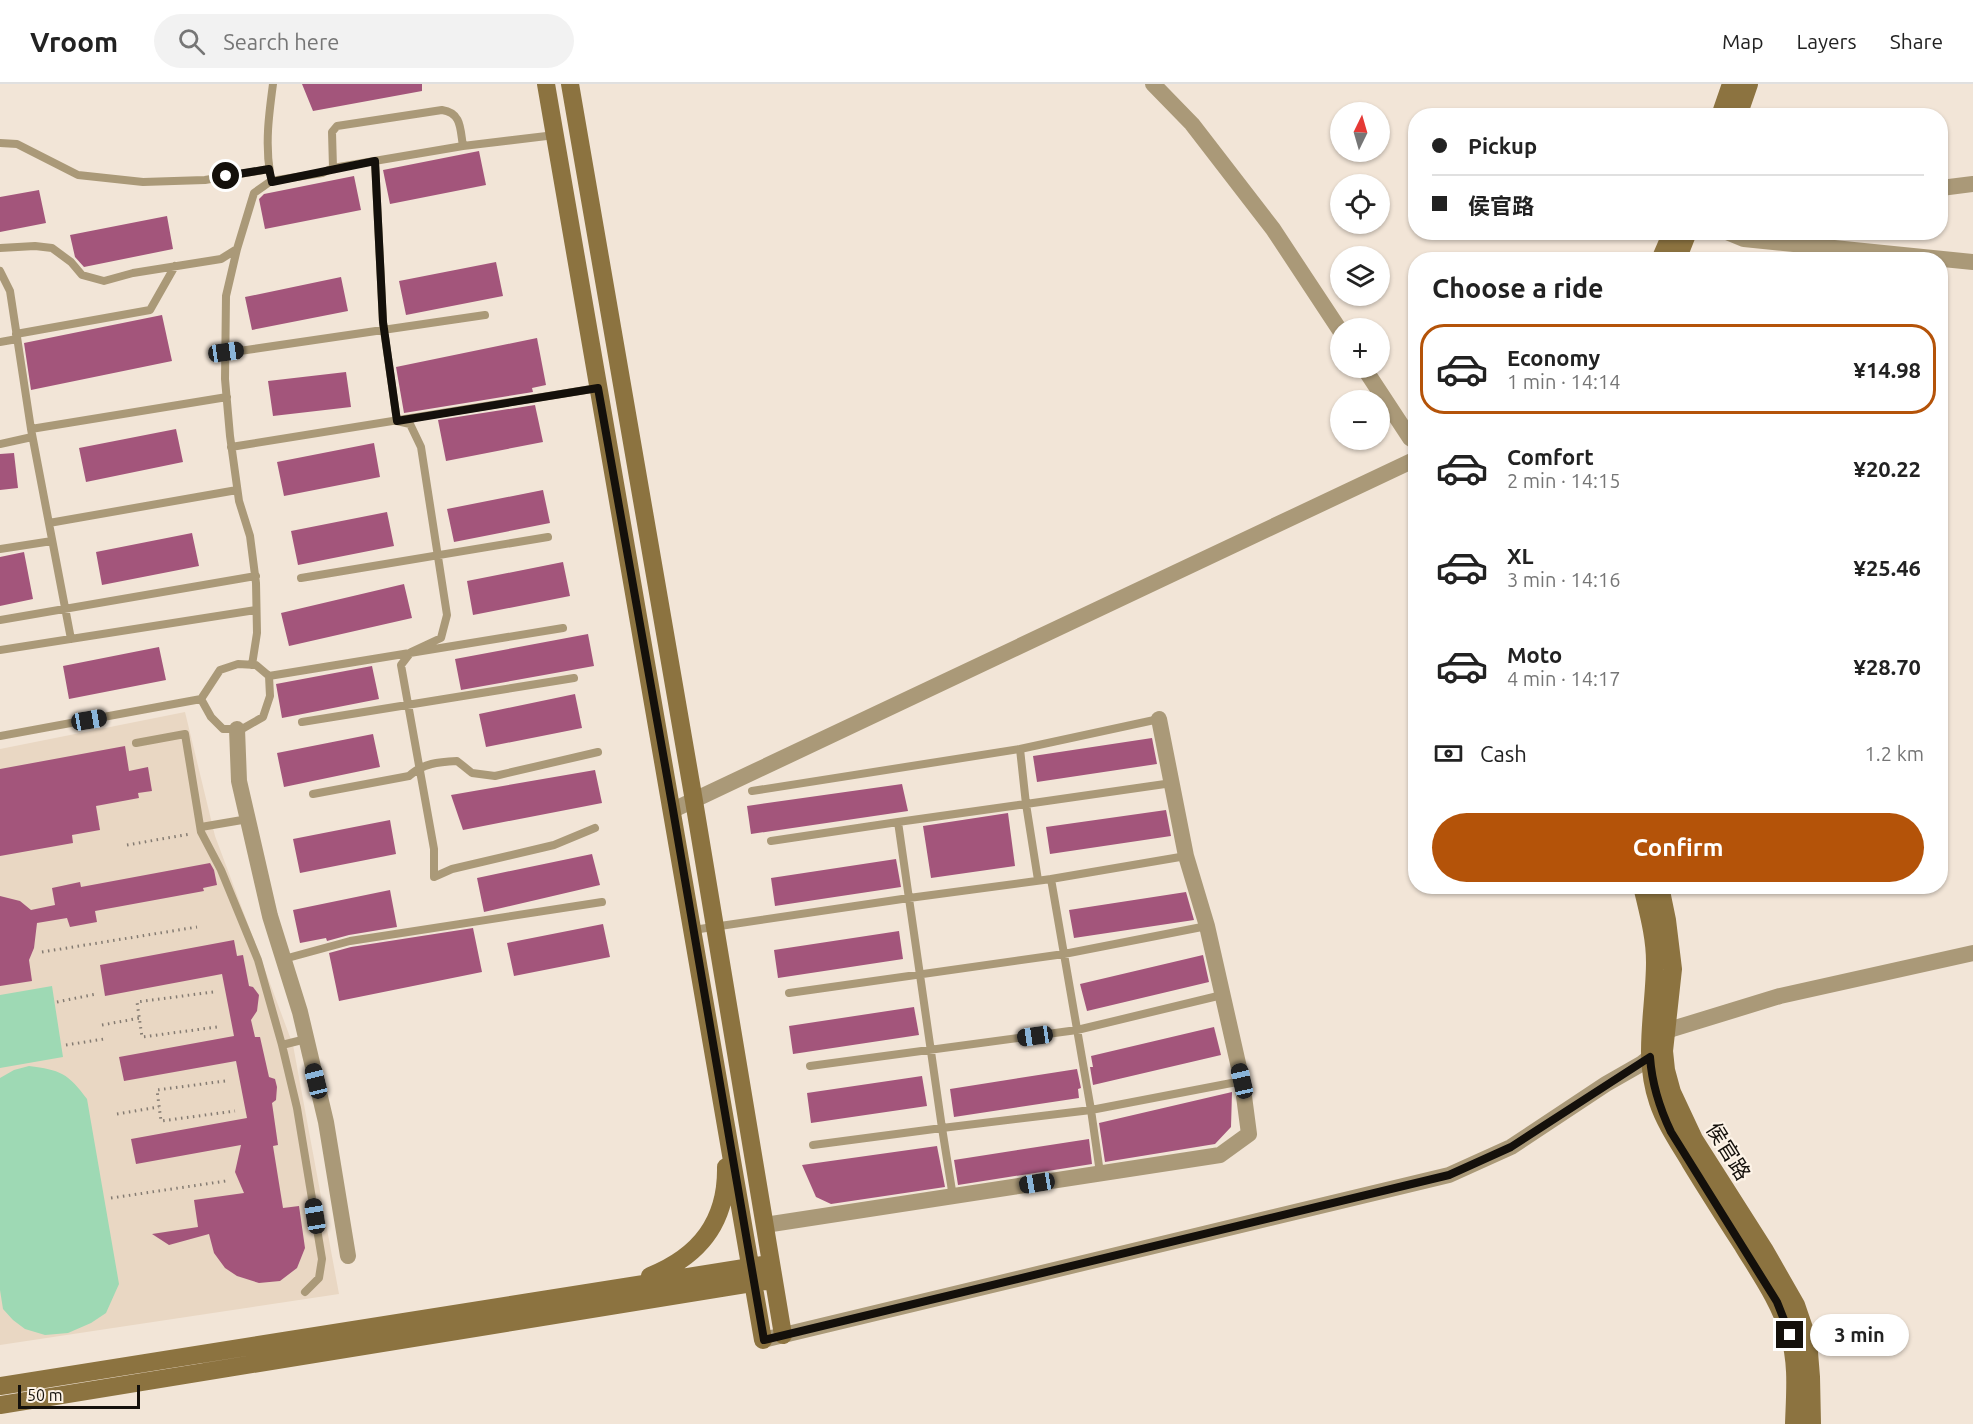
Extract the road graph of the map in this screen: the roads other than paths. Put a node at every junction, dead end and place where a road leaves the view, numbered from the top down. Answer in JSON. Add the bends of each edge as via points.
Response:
{"nodes":[{"id":1,"x":273,"y":84,"type":"edge"},
{"id":2,"x":546,"y":84,"type":"edge"},
{"id":3,"x":570,"y":84,"type":"edge"},
{"id":4,"x":1153,"y":84,"type":"edge"},
{"id":5,"x":1731,"y":84,"type":"edge"},
{"id":6,"x":1749,"y":84,"type":"edge"},
{"id":7,"x":1723,"y":108,"type":"edge"},
{"id":8,"x":1741,"y":108,"type":"edge"},
{"id":9,"x":555,"y":135,"type":"junction"},
{"id":10,"x":0,"y":143,"type":"edge"},
{"id":11,"x":463,"y":146,"type":"junction"},
{"id":12,"x":375,"y":161,"type":"junction"},
{"id":13,"x":333,"y":168,"type":"junction"},
{"id":14,"x":269,"y":169,"type":"junction"},
{"id":15,"x":272,"y":182,"type":"junction"},
{"id":16,"x":1973,"y":184,"type":"edge"},
{"id":17,"x":1948,"y":187,"type":"edge"},
{"id":18,"x":1754,"y":240,"type":"edge"},
{"id":19,"x":0,"y":248,"type":"edge"},
{"id":20,"x":237,"y":249,"type":"junction"},
{"id":21,"x":1873,"y":252,"type":"edge"},
{"id":22,"x":1948,"y":259,"type":"edge"},
{"id":23,"x":1973,"y":262,"type":"edge"},
{"id":24,"x":175,"y":266,"type":"junction"},
{"id":25,"x":0,"y":270,"type":"edge"},
{"id":26,"x":485,"y":315,"type":"dead end"},
{"id":27,"x":1332,"y":318,"type":"edge"},
{"id":28,"x":384,"y":329,"type":"junction"},
{"id":29,"x":17,"y":336,"type":"junction"},
{"id":30,"x":0,"y":342,"type":"edge"},
{"id":31,"x":226,"y":352,"type":"junction"},
{"id":32,"x":1371,"y":378,"type":"edge"},
{"id":33,"x":598,"y":388,"type":"junction"},
{"id":34,"x":227,"y":397,"type":"junction"},
{"id":35,"x":397,"y":421,"type":"junction"},
{"id":36,"x":31,"y":433,"type":"junction"},
{"id":37,"x":1408,"y":435,"type":"edge"},
{"id":38,"x":0,"y":444,"type":"edge"},
{"id":39,"x":231,"y":447,"type":"junction"},
{"id":40,"x":1408,"y":463,"type":"edge"},
{"id":41,"x":237,"y":490,"type":"junction"},
{"id":42,"x":49,"y":523,"type":"junction"},
{"id":43,"x":548,"y":537,"type":"dead end"},
{"id":44,"x":52,"y":541,"type":"junction"},
{"id":45,"x":0,"y":549,"type":"edge"},
{"id":46,"x":438,"y":555,"type":"junction"},
{"id":47,"x":256,"y":576,"type":"junction"},
{"id":48,"x":301,"y":578,"type":"dead end"},
{"id":49,"x":65,"y":609,"type":"junction"},
{"id":50,"x":256,"y":610,"type":"junction"},
{"id":51,"x":0,"y":620,"type":"edge"},
{"id":52,"x":563,"y":628,"type":"dead end"},
{"id":53,"x":71,"y":639,"type":"junction"},
{"id":54,"x":0,"y":650,"type":"edge"},
{"id":55,"x":409,"y":653,"type":"junction"},
{"id":56,"x":252,"y":664,"type":"junction"},
{"id":57,"x":268,"y":676,"type":"junction"},
{"id":58,"x":574,"y":678,"type":"dead end"},
{"id":59,"x":201,"y":699,"type":"junction"},
{"id":60,"x":408,"y":705,"type":"junction"},
{"id":61,"x":1158,"y":719,"type":"joint"},
{"id":62,"x":302,"y":722,"type":"dead end"},
{"id":63,"x":237,"y":729,"type":"junction"},
{"id":64,"x":0,"y":736,"type":"edge"},
{"id":65,"x":136,"y":743,"type":"dead end"},
{"id":66,"x":1020,"y":749,"type":"junction"},
{"id":67,"x":598,"y":752,"type":"dead end"},
{"id":68,"x":420,"y":767,"type":"junction"},
{"id":69,"x":1172,"y":783,"type":"junction"},
{"id":70,"x":752,"y":791,"type":"dead end"},
{"id":71,"x":313,"y":794,"type":"dead end"},
{"id":72,"x":694,"y":801,"type":"junction"},
{"id":73,"x":1026,"y":804,"type":"junction"},
{"id":74,"x":673,"y":810,"type":"junction"},
{"id":75,"x":248,"y":819,"type":"junction"},
{"id":76,"x":898,"y":822,"type":"junction"},
{"id":77,"x":595,"y":828,"type":"dead end"},
{"id":78,"x":201,"y":830,"type":"junction"},
{"id":79,"x":771,"y":841,"type":"dead end"},
{"id":80,"x":1186,"y":856,"type":"junction"},
{"id":81,"x":1051,"y":879,"type":"junction"},
{"id":82,"x":1038,"y":880,"type":"junction"},
{"id":83,"x":1644,"y":894,"type":"edge"},
{"id":84,"x":1662,"y":894,"type":"edge"},
{"id":85,"x":909,"y":898,"type":"junction"},
{"id":86,"x":602,"y":902,"type":"dead end"},
{"id":87,"x":715,"y":926,"type":"junction"},
{"id":88,"x":1207,"y":926,"type":"junction"},
{"id":89,"x":693,"y":930,"type":"junction"},
{"id":90,"x":1973,"y":953,"type":"edge"},
{"id":91,"x":1064,"y":954,"type":"junction"},
{"id":92,"x":284,"y":959,"type":"junction"},
{"id":93,"x":920,"y":975,"type":"junction"},
{"id":94,"x":789,"y":993,"type":"dead end"},
{"id":95,"x":1222,"y":995,"type":"junction"},
{"id":96,"x":1077,"y":1030,"type":"junction"},
{"id":97,"x":1665,"y":1033,"type":"junction"},
{"id":98,"x":306,"y":1039,"type":"junction"},
{"id":99,"x":282,"y":1046,"type":"junction"},
{"id":100,"x":931,"y":1050,"type":"junction"},
{"id":101,"x":1650,"y":1057,"type":"junction"},
{"id":102,"x":810,"y":1066,"type":"dead end"},
{"id":103,"x":1242,"y":1081,"type":"junction"},
{"id":104,"x":1091,"y":1110,"type":"junction"},
{"id":105,"x":724,"y":1114,"type":"junction"},
{"id":106,"x":942,"y":1128,"type":"junction"},
{"id":107,"x":813,"y":1145,"type":"dead end"},
{"id":108,"x":1100,"y":1173,"type":"junction"},
{"id":109,"x":953,"y":1197,"type":"junction"},
{"id":110,"x":765,"y":1225,"type":"junction"},
{"id":111,"x":348,"y":1256,"type":"dead end"},
{"id":112,"x":772,"y":1272,"type":"junction"},
{"id":113,"x":752,"y":1275,"type":"junction"},
{"id":114,"x":622,"y":1287,"type":"junction"},
{"id":115,"x":305,"y":1293,"type":"dead end"},
{"id":116,"x":783,"y":1335,"type":"junction"},
{"id":117,"x":764,"y":1340,"type":"joint"},
{"id":118,"x":0,"y":1386,"type":"edge"},
{"id":119,"x":0,"y":1404,"type":"edge"},
{"id":120,"x":1794,"y":1424,"type":"edge"},
{"id":121,"x":1812,"y":1424,"type":"edge"}],
"edges":[{"from":1,"to":14,"type":"lane","via":[[268,115]]},
{"from":2,"to":9,"type":"street"},
{"from":3,"to":72,"type":"street"},
{"from":4,"to":27,"type":"street","via":[[1192,124],[1273,229]]},
{"from":5,"to":7,"type":"street"},
{"from":6,"to":8,"type":"street"},
{"from":9,"to":11,"type":"lane"},
{"from":9,"to":33,"type":"street"},
{"from":10,"to":14,"type":"lane","via":[[17,144],[78,175],[143,182],[205,180]]},
{"from":11,"to":12,"type":"lane"},
{"from":11,"to":13,"type":"lane","via":[[459,122],[451,111],[337,126],[332,132]]},
{"from":12,"to":13,"type":"lane"},
{"from":12,"to":28,"type":"lane"},
{"from":13,"to":15,"type":"lane"},
{"from":14,"to":15,"type":"lane"},
{"from":15,"to":20,"type":"lane","via":[[254,193]]},
{"from":16,"to":17,"type":"street"},
{"from":18,"to":21,"type":"street"},
{"from":19,"to":24,"type":"lane","via":[[52,248],[82,275],[104,280]]},
{"from":20,"to":24,"type":"lane","via":[[221,258]]},
{"from":20,"to":31,"type":"lane","via":[[225,296]]},
{"from":22,"to":23,"type":"street"},
{"from":24,"to":29,"type":"lane","via":[[150,310]]},
{"from":25,"to":29,"type":"lane","via":[[10,291]]},
{"from":26,"to":28,"type":"lane"},
{"from":28,"to":31,"type":"lane"},
{"from":28,"to":35,"type":"lane"},
{"from":29,"to":30,"type":"lane"},
{"from":29,"to":36,"type":"lane"},
{"from":31,"to":34,"type":"lane"},
{"from":32,"to":37,"type":"street"},
{"from":33,"to":35,"type":"lane"},
{"from":33,"to":74,"type":"street"},
{"from":34,"to":36,"type":"lane"},
{"from":34,"to":39,"type":"lane"},
{"from":35,"to":39,"type":"lane"},
{"from":35,"to":46,"type":"lane","via":[[410,424],[421,447]]},
{"from":36,"to":38,"type":"lane"},
{"from":36,"to":42,"type":"lane"},
{"from":39,"to":41,"type":"lane"},
{"from":40,"to":72,"type":"street"},
{"from":41,"to":42,"type":"lane"},
{"from":41,"to":47,"type":"lane"},
{"from":42,"to":44,"type":"lane"},
{"from":43,"to":46,"type":"lane"},
{"from":44,"to":45,"type":"lane"},
{"from":44,"to":49,"type":"lane"},
{"from":46,"to":48,"type":"lane"},
{"from":46,"to":55,"type":"lane","via":[[447,615],[441,639]]},
{"from":47,"to":49,"type":"lane"},
{"from":47,"to":50,"type":"lane"},
{"from":49,"to":51,"type":"lane"},
{"from":49,"to":53,"type":"lane"},
{"from":50,"to":53,"type":"lane"},
{"from":50,"to":56,"type":"lane"},
{"from":52,"to":55,"type":"lane"},
{"from":53,"to":54,"type":"lane"},
{"from":55,"to":57,"type":"lane"},
{"from":55,"to":60,"type":"lane","via":[[401,665]]},
{"from":56,"to":57,"type":"lane"},
{"from":56,"to":59,"type":"lane","via":[[220,670]]},
{"from":57,"to":63,"type":"lane","via":[[270,696],[263,717]]},
{"from":58,"to":60,"type":"lane"},
{"from":59,"to":63,"type":"lane","via":[[223,729]]},
{"from":59,"to":64,"type":"lane"},
{"from":60,"to":62,"type":"lane"},
{"from":60,"to":68,"type":"lane"},
{"from":61,"to":66,"type":"lane"},
{"from":61,"to":69,"type":"street"},
{"from":63,"to":75,"type":"street","via":[[239,781]]},
{"from":65,"to":78,"type":"lane","via":[[185,734]]},
{"from":66,"to":70,"type":"lane"},
{"from":66,"to":73,"type":"lane"},
{"from":67,"to":68,"type":"lane","via":[[495,776],[472,773],[457,761]]},
{"from":68,"to":71,"type":"lane","via":[[409,776]]},
{"from":68,"to":77,"type":"lane","via":[[434,849],[434,877],[452,868],[554,845]]},
{"from":69,"to":73,"type":"lane"},
{"from":69,"to":80,"type":"street"},
{"from":72,"to":74,"type":"street"},
{"from":72,"to":87,"type":"street"},
{"from":73,"to":76,"type":"lane"},
{"from":73,"to":82,"type":"lane"},
{"from":74,"to":89,"type":"street"},
{"from":75,"to":78,"type":"lane"},
{"from":75,"to":92,"type":"street"},
{"from":76,"to":79,"type":"lane"},
{"from":76,"to":85,"type":"lane"},
{"from":78,"to":99,"type":"lane","via":[[258,960]]},
{"from":80,"to":81,"type":"lane"},
{"from":80,"to":88,"type":"street"},
{"from":81,"to":82,"type":"lane"},
{"from":81,"to":91,"type":"lane"},
{"from":82,"to":85,"type":"lane"},
{"from":83,"to":101,"type":"street","name":"侯官路","via":[[1655,963]]},
{"from":84,"to":97,"type":"street","name":"侯官路","via":[[1673,969]]},
{"from":85,"to":87,"type":"lane"},
{"from":85,"to":93,"type":"lane"},
{"from":86,"to":92,"type":"lane","via":[[350,941]]},
{"from":87,"to":89,"type":"lane"},
{"from":87,"to":110,"type":"street"},
{"from":88,"to":91,"type":"lane"},
{"from":88,"to":95,"type":"street"},
{"from":89,"to":105,"type":"street"},
{"from":90,"to":97,"type":"street","via":[[1780,996]]},
{"from":91,"to":93,"type":"lane"},
{"from":91,"to":96,"type":"lane"},
{"from":92,"to":98,"type":"street"},
{"from":93,"to":94,"type":"lane"},
{"from":93,"to":100,"type":"lane"},
{"from":95,"to":96,"type":"lane"},
{"from":95,"to":103,"type":"street"},
{"from":96,"to":100,"type":"lane"},
{"from":96,"to":104,"type":"lane"},
{"from":97,"to":101,"type":"street"},
{"from":97,"to":121,"type":"street","name":"侯官路","via":[[1666,1070],[1682,1116],[1803,1320],[1810,1360]]},
{"from":98,"to":99,"type":"lane"},
{"from":98,"to":111,"type":"street","via":[[326,1122]]},
{"from":99,"to":115,"type":"lane","via":[[297,1108],[322,1259],[319,1278]]},
{"from":100,"to":102,"type":"lane"},
{"from":100,"to":106,"type":"lane"},
{"from":101,"to":116,"type":"street","via":[[1511,1147],[1449,1175]]},
{"from":101,"to":120,"type":"street","name":"侯官路","via":[[1655,1094],[1671,1132],[1784,1318],[1794,1354]]},
{"from":103,"to":104,"type":"lane"},
{"from":103,"to":108,"type":"street","via":[[1249,1134],[1220,1155]]},
{"from":104,"to":106,"type":"lane"},
{"from":104,"to":108,"type":"lane"},
{"from":105,"to":113,"type":"street"},
{"from":105,"to":114,"type":"street","via":[[726,1179],[716,1222],[694,1250],[674,1266]]},
{"from":106,"to":107,"type":"lane"},
{"from":106,"to":109,"type":"lane"},
{"from":108,"to":109,"type":"street"},
{"from":109,"to":110,"type":"street"},
{"from":110,"to":112,"type":"street"},
{"from":112,"to":113,"type":"street"},
{"from":112,"to":116,"type":"street"},
{"from":113,"to":114,"type":"street"},
{"from":113,"to":117,"type":"street"},
{"from":113,"to":119,"type":"street"},
{"from":114,"to":118,"type":"street"},
{"from":116,"to":117,"type":"street"}]}
